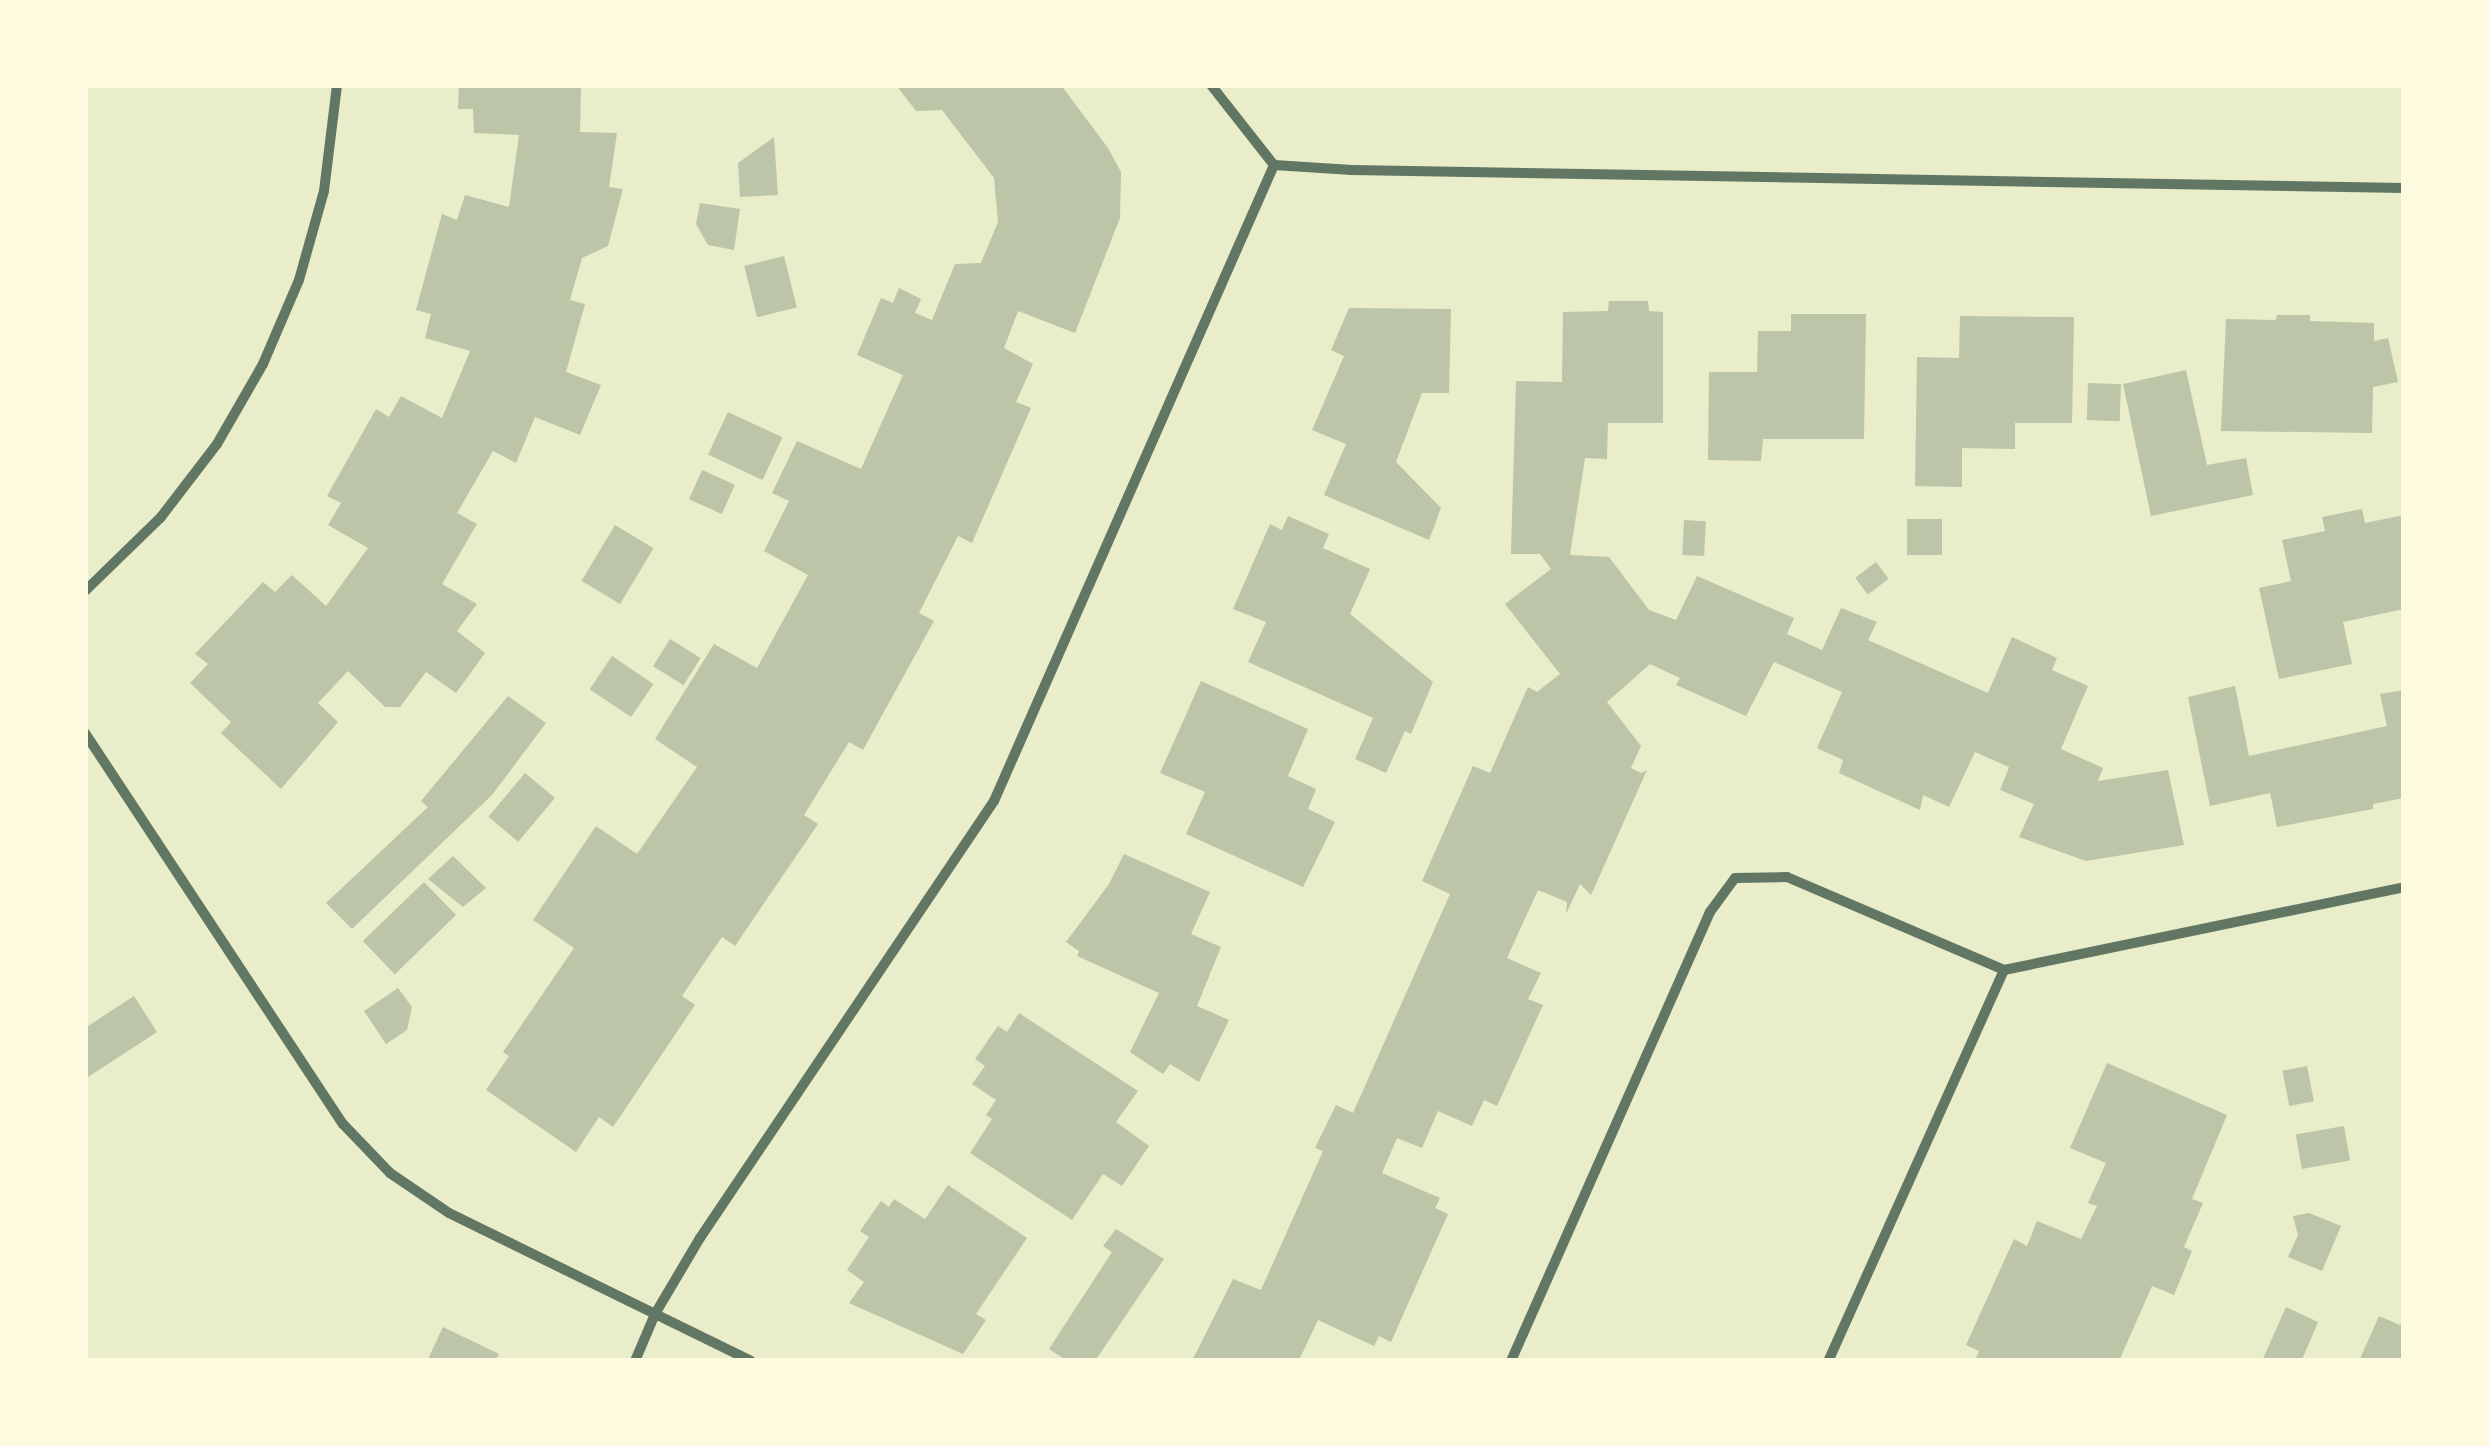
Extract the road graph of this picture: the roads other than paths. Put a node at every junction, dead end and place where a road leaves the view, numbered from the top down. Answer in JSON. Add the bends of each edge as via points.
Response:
{"nodes":[{"id":1,"x":337,"y":85,"type":"edge"},
{"id":2,"x":1211,"y":85,"type":"edge"},
{"id":3,"x":1274,"y":165,"type":"junction"},
{"id":4,"x":2404,"y":188,"type":"edge"},
{"id":5,"x":85,"y":591,"type":"edge"},
{"id":6,"x":85,"y":733,"type":"edge"},
{"id":7,"x":2404,"y":887,"type":"edge"},
{"id":8,"x":2004,"y":970,"type":"junction"},
{"id":9,"x":655,"y":1314,"type":"junction"},
{"id":10,"x":634,"y":1361,"type":"edge"},
{"id":11,"x":751,"y":1361,"type":"edge"},
{"id":12,"x":1511,"y":1361,"type":"edge"},
{"id":13,"x":1828,"y":1361,"type":"edge"}],
"edges":[{"from":1,"to":5,"type":"street","via":[[324,192],[299,280],[263,364],[217,444],[160,517]]},
{"from":2,"to":3,"type":"street"},
{"from":3,"to":4,"type":"street"},
{"from":3,"to":9,"type":"street","via":[[994,800]]},
{"from":6,"to":9,"type":"street","via":[[343,1124],[390,1173],[449,1213]]},
{"from":7,"to":8,"type":"street"},
{"from":8,"to":12,"type":"street","via":[[1786,877],[1735,878],[1710,912]]},
{"from":8,"to":13,"type":"street"},
{"from":9,"to":10,"type":"street"},
{"from":9,"to":11,"type":"street"}]}
